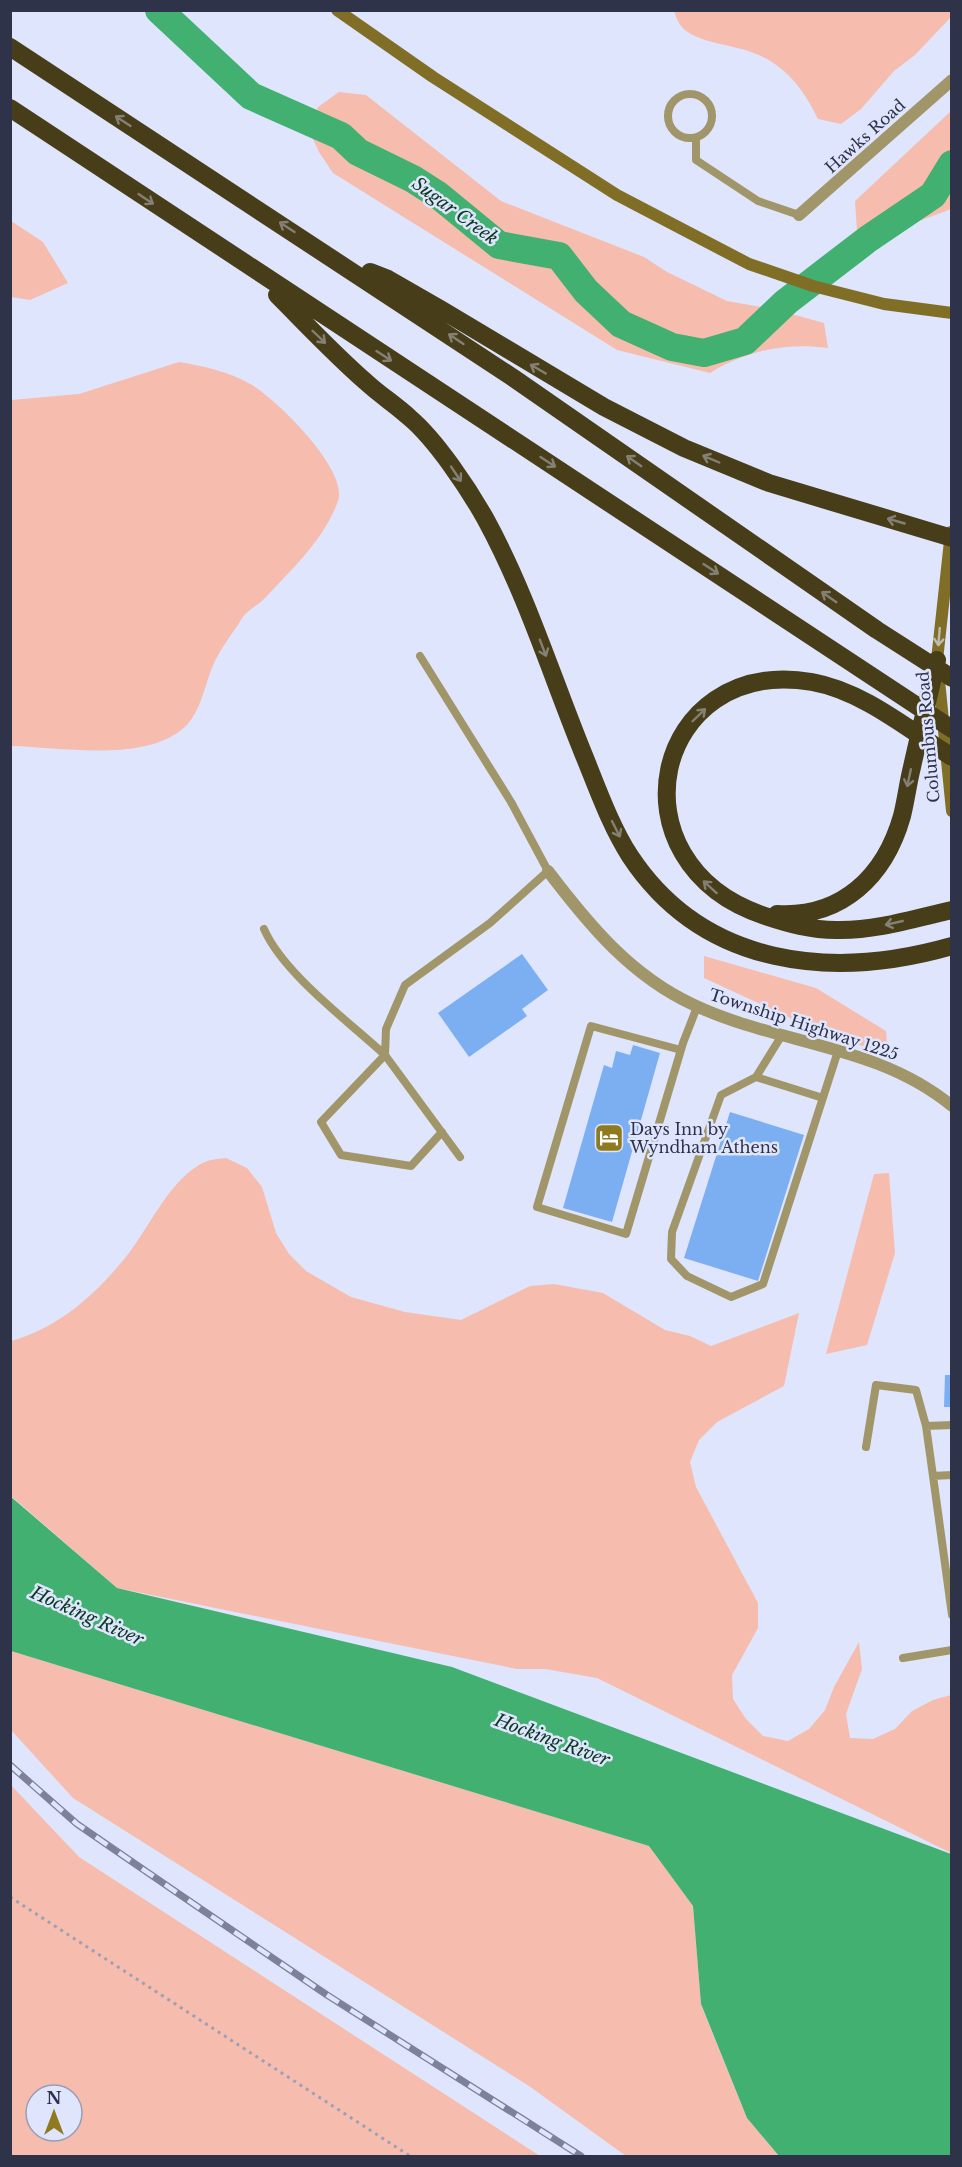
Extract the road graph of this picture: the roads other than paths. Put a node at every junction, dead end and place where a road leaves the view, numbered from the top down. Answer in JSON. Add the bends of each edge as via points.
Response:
{"nodes":[{"id":1,"x":337,"y":10,"type":"edge"},
{"id":2,"x":10,"y":47,"type":"edge"},
{"id":3,"x":951,"y":80,"type":"edge"},
{"id":4,"x":10,"y":108,"type":"edge"},
{"id":5,"x":696,"y":139,"type":"junction"},
{"id":6,"x":799,"y":214,"type":"joint"},
{"id":7,"x":336,"y":259,"type":"junction"},
{"id":8,"x":247,"y":267,"type":"junction"},
{"id":9,"x":951,"y":313,"type":"edge"},
{"id":10,"x":951,"y":535,"type":"edge"},
{"id":11,"x":420,"y":656,"type":"dead end"},
{"id":12,"x":937,"y":660,"type":"junction"},
{"id":13,"x":951,"y":678,"type":"edge"},
{"id":14,"x":951,"y":729,"type":"edge"},
{"id":15,"x":951,"y":757,"type":"edge"},
{"id":16,"x":951,"y":811,"type":"edge"},
{"id":17,"x":548,"y":871,"type":"junction"},
{"id":18,"x":951,"y":910,"type":"edge"},
{"id":19,"x":750,"y":911,"type":"junction"},
{"id":20,"x":264,"y":930,"type":"dead end"},
{"id":21,"x":951,"y":946,"type":"edge"},
{"id":22,"x":697,"y":1007,"type":"junction"},
{"id":23,"x":782,"y":1035,"type":"junction"},
{"id":24,"x":681,"y":1050,"type":"junction"},
{"id":25,"x":838,"y":1051,"type":"junction"},
{"id":26,"x":384,"y":1055,"type":"junction"},
{"id":27,"x":756,"y":1077,"type":"junction"},
{"id":28,"x":823,"y":1098,"type":"junction"},
{"id":29,"x":951,"y":1106,"type":"edge"},
{"id":30,"x":442,"y":1132,"type":"junction"},
{"id":31,"x":460,"y":1157,"type":"dead end"},
{"id":32,"x":926,"y":1425,"type":"junction"},
{"id":33,"x":951,"y":1425,"type":"edge"},
{"id":34,"x":866,"y":1447,"type":"dead end"},
{"id":35,"x":951,"y":1475,"type":"edge"},
{"id":36,"x":933,"y":1476,"type":"junction"},
{"id":37,"x":951,"y":1615,"type":"edge"},
{"id":38,"x":951,"y":1650,"type":"edge"},
{"id":39,"x":903,"y":1658,"type":"dead end"}],
"edges":[{"from":1,"to":9,"type":"main road","via":[[617,195],[749,264],[884,304]]},
{"from":7,"to":2,"type":"highway","one_way":true},
{"from":3,"to":6,"type":"street","name":"Hawks Road"},
{"from":4,"to":8,"type":"highway","one_way":true},
{"from":5,"to":5,"type":"lane","via":[[711,123],[711,109],[696,95],[681,96],[668,113],[671,127],[681,136]]},
{"from":5,"to":6,"type":"lane","via":[[696,160],[758,201]]},
{"from":10,"to":7,"type":"highway","one_way":true,"via":[[769,483],[684,448],[604,407],[388,279]]},
{"from":13,"to":7,"type":"highway","one_way":true},
{"from":8,"to":14,"type":"highway","one_way":true},
{"from":8,"to":21,"type":"highway","one_way":true,"via":[[366,383],[412,419],[463,484],[514,575],[603,804],[630,856],[663,895],[724,938],[790,960],[848,964]]},
{"from":10,"to":12,"type":"main road","name":"Columbus Road","one_way":true},
{"from":11,"to":17,"type":"lane","via":[[511,802]]},
{"from":12,"to":16,"type":"main road","name":"Columbus Road"},
{"from":12,"to":19,"type":"highway","one_way":true,"via":[[902,816],[871,879],[851,896],[820,909],[800,914]]},
{"from":19,"to":15,"type":"highway","one_way":true,"via":[[730,902],[704,882],[681,854],[669,821],[666,790],[678,743],[697,716],[711,705],[727,694],[762,682],[816,683],[861,700]]},
{"from":17,"to":22,"type":"street","name":"Township Highway 1225","via":[[608,944],[639,972]]},
{"from":17,"to":26,"type":"lane","via":[[490,923],[405,985],[386,1029]]},
{"from":18,"to":19,"type":"highway","one_way":true,"via":[[876,927],[835,930],[803,928]]},
{"from":20,"to":26,"type":"lane","via":[[292,971]]},
{"from":22,"to":23,"type":"street","name":"Township Highway 1225"},
{"from":22,"to":24,"type":"lane"},
{"from":23,"to":25,"type":"street","name":"Township Highway 1225"},
{"from":23,"to":27,"type":"lane"},
{"from":24,"to":24,"type":"lane","via":[[626,1234],[537,1207],[591,1026]]},
{"from":25,"to":28,"type":"lane"},
{"from":25,"to":29,"type":"street","name":"Township Highway 1225","via":[[888,1066],[931,1089]]},
{"from":26,"to":30,"type":"lane"},
{"from":26,"to":30,"type":"lane","via":[[321,1122],[341,1155],[411,1166]]},
{"from":27,"to":28,"type":"lane"},
{"from":27,"to":28,"type":"lane","via":[[721,1095],[672,1232],[671,1259],[687,1276],[731,1297],[763,1284]]},
{"from":30,"to":31,"type":"lane"},
{"from":32,"to":33,"type":"lane"},
{"from":32,"to":34,"type":"lane","via":[[916,1390],[876,1385]]},
{"from":32,"to":36,"type":"lane"},
{"from":35,"to":36,"type":"lane"},
{"from":36,"to":37,"type":"lane"},
{"from":38,"to":39,"type":"lane"}]}
